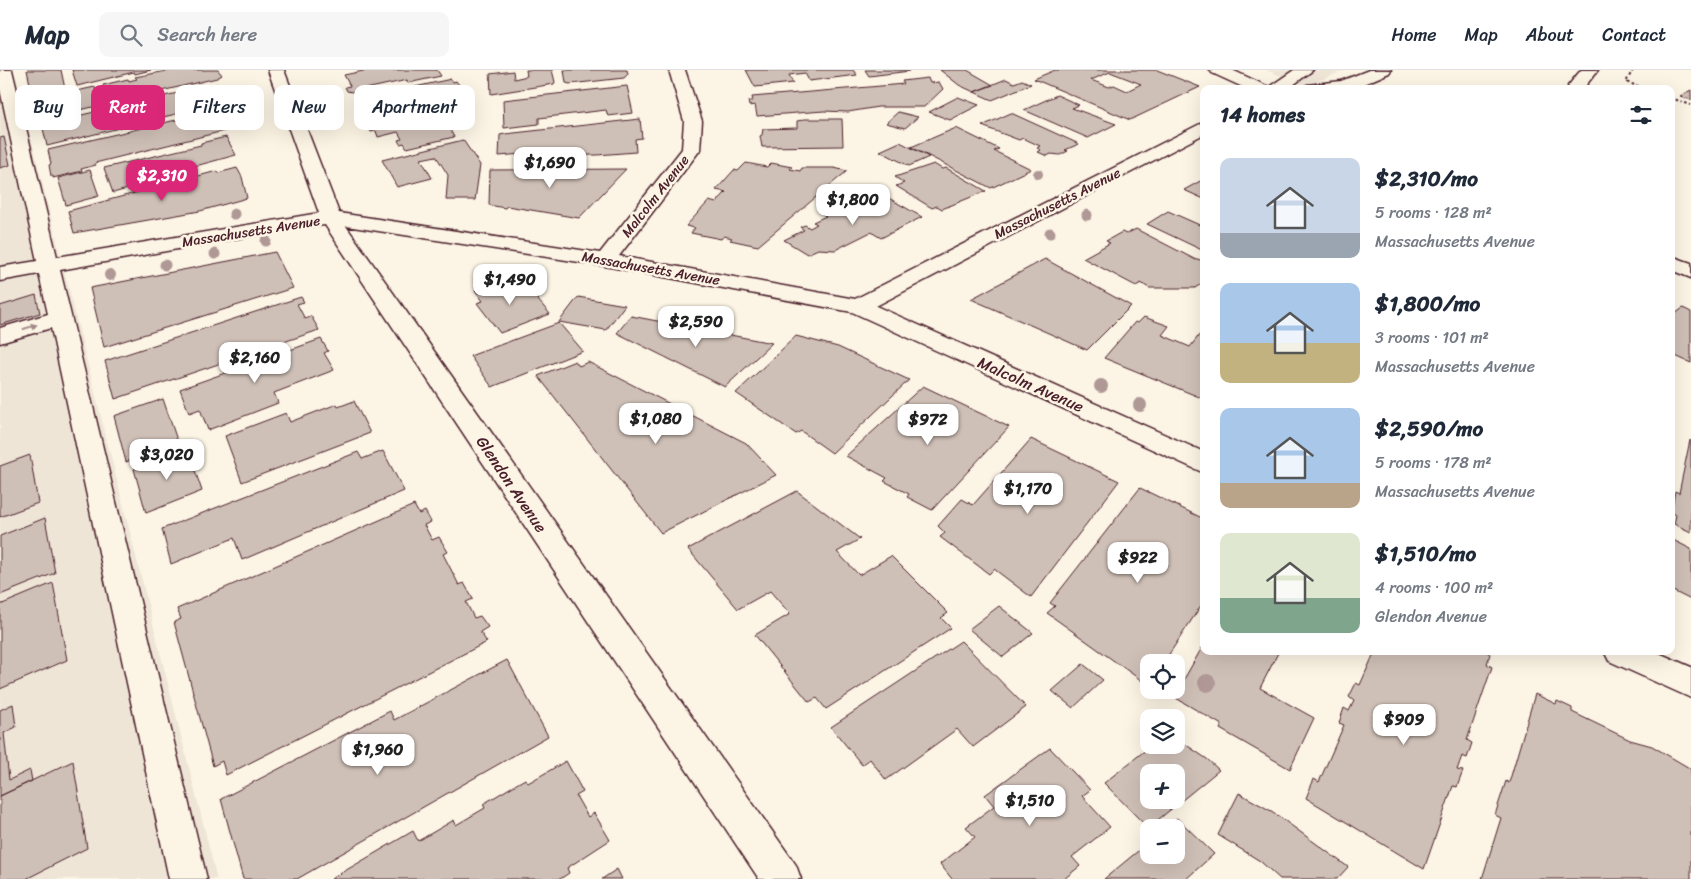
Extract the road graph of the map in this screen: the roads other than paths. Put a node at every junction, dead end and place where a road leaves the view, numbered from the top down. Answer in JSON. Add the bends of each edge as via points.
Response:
{"nodes":[{"id":1,"x":4,"y":70,"type":"edge"},
{"id":2,"x":276,"y":70,"type":"edge"},
{"id":3,"x":677,"y":70,"type":"edge"},
{"id":4,"x":1218,"y":70,"type":"edge"},
{"id":5,"x":1305,"y":70,"type":"edge"},
{"id":6,"x":1384,"y":70,"type":"edge"},
{"id":7,"x":1590,"y":70,"type":"edge"},
{"id":8,"x":1253,"y":85,"type":"edge"},
{"id":9,"x":1282,"y":85,"type":"edge"},
{"id":10,"x":1346,"y":85,"type":"edge"},
{"id":11,"x":1577,"y":85,"type":"edge"},
{"id":12,"x":1200,"y":129,"type":"edge"},
{"id":13,"x":332,"y":218,"type":"junction"},
{"id":14,"x":605,"y":260,"type":"junction"},
{"id":15,"x":1675,"y":264,"type":"edge"},
{"id":16,"x":50,"y":265,"type":"junction"},
{"id":17,"x":1691,"y":271,"type":"edge"},
{"id":18,"x":0,"y":274,"type":"edge"},
{"id":19,"x":858,"y":306,"type":"junction"},
{"id":20,"x":60,"y":318,"type":"junction"},
{"id":21,"x":0,"y":336,"type":"edge"},
{"id":22,"x":1200,"y":461,"type":"edge"},
{"id":23,"x":1629,"y":655,"type":"edge"},
{"id":24,"x":1691,"y":683,"type":"edge"},
{"id":25,"x":188,"y":879,"type":"edge"},
{"id":26,"x":782,"y":879,"type":"edge"}],
"edges":[{"from":1,"to":16,"type":"street"},
{"from":2,"to":13,"type":"street","name":"Glendon Avenue"},
{"from":3,"to":14,"type":"street","name":"Malcolm Avenue","via":[[693,121],[691,150]]},
{"from":4,"to":8,"type":"street"},
{"from":5,"to":9,"type":"street"},
{"from":6,"to":10,"type":"street"},
{"from":7,"to":11,"type":"street"},
{"from":12,"to":19,"type":"street","name":"Massachusetts Avenue"},
{"from":13,"to":14,"type":"street","name":"Massachusetts Avenue"},
{"from":13,"to":16,"type":"street","name":"Massachusetts Avenue"},
{"from":13,"to":26,"type":"street","name":"Glendon Avenue"},
{"from":14,"to":19,"type":"street","name":"Massachusetts Avenue"},
{"from":15,"to":17,"type":"street"},
{"from":16,"to":18,"type":"street","name":"Massachusetts Avenue"},
{"from":16,"to":20,"type":"street"},
{"from":19,"to":22,"type":"street","name":"Malcolm Avenue"},
{"from":21,"to":20,"type":"street","one_way":true},
{"from":20,"to":25,"type":"street"},
{"from":23,"to":24,"type":"street"}]}
